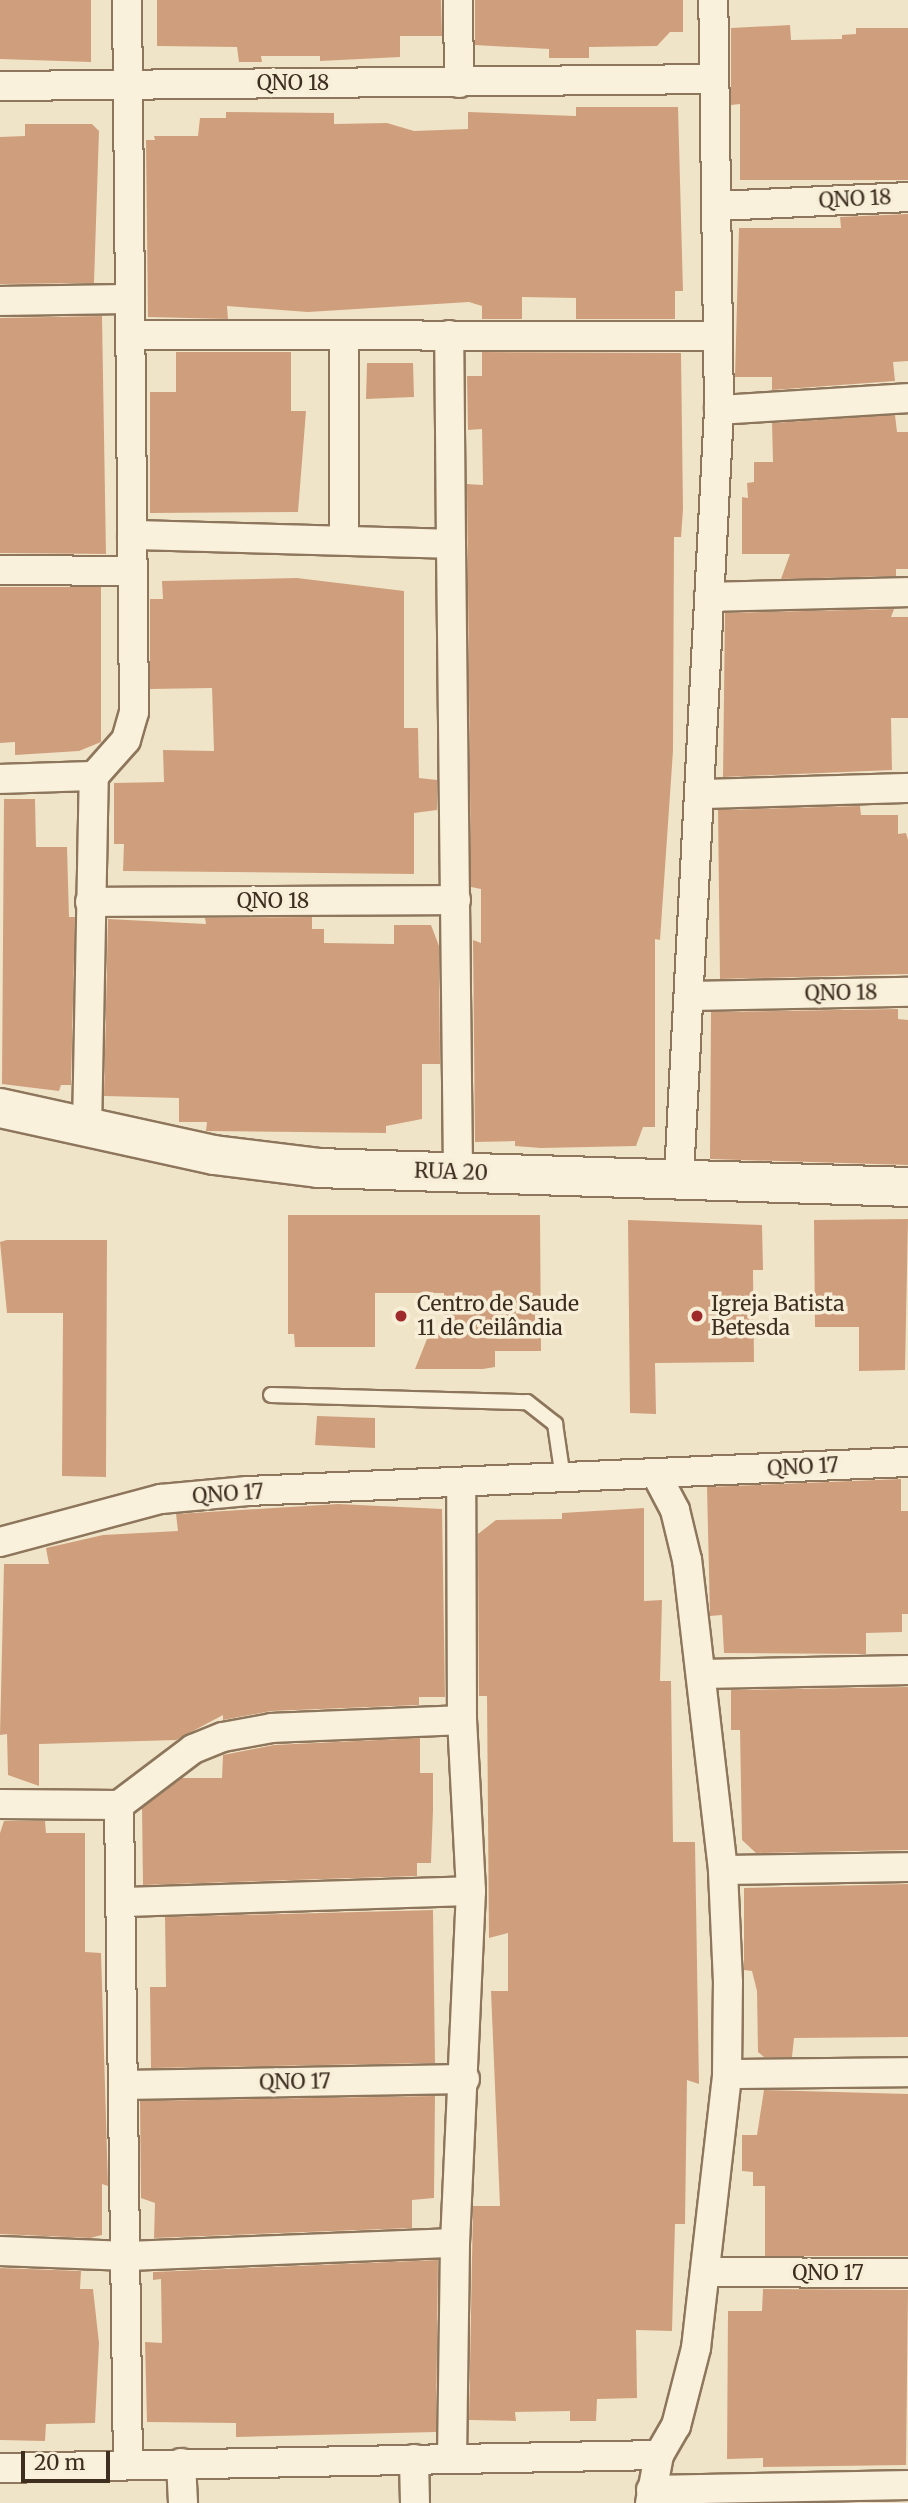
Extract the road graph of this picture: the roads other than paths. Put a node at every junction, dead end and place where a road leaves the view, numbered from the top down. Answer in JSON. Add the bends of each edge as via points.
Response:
{"nodes":[{"id":1,"x":127,"y":0,"type":"edge"},
{"id":2,"x":458,"y":0,"type":"edge"},
{"id":3,"x":713,"y":0,"type":"edge"},
{"id":4,"x":710,"y":79,"type":"junction"},
{"id":5,"x":458,"y":83,"type":"junction"},
{"id":6,"x":127,"y":84,"type":"junction"},
{"id":7,"x":0,"y":86,"type":"edge"},
{"id":8,"x":908,"y":197,"type":"edge"},
{"id":9,"x":718,"y":206,"type":"junction"},
{"id":10,"x":128,"y":299,"type":"junction"},
{"id":11,"x":0,"y":301,"type":"edge"},
{"id":12,"x":131,"y":335,"type":"junction"},
{"id":13,"x":449,"y":335,"type":"junction"},
{"id":14,"x":717,"y":336,"type":"junction"},
{"id":15,"x":344,"y":339,"type":"junction"},
{"id":16,"x":908,"y":398,"type":"edge"},
{"id":17,"x":719,"y":410,"type":"junction"},
{"id":18,"x":132,"y":534,"type":"junction"},
{"id":19,"x":344,"y":538,"type":"junction"},
{"id":20,"x":451,"y":544,"type":"junction"},
{"id":21,"x":0,"y":570,"type":"edge"},
{"id":22,"x":132,"y":571,"type":"junction"},
{"id":23,"x":908,"y":592,"type":"edge"},
{"id":24,"x":709,"y":597,"type":"junction"},
{"id":25,"x":94,"y":776,"type":"junction"},
{"id":26,"x":0,"y":779,"type":"edge"},
{"id":27,"x":908,"y":788,"type":"edge"},
{"id":28,"x":702,"y":794,"type":"junction"},
{"id":29,"x":456,"y":900,"type":"junction"},
{"id":30,"x":90,"y":902,"type":"junction"},
{"id":31,"x":908,"y":992,"type":"edge"},
{"id":32,"x":691,"y":996,"type":"junction"},
{"id":33,"x":0,"y":1108,"type":"edge"},
{"id":34,"x":88,"y":1130,"type":"junction"},
{"id":35,"x":458,"y":1173,"type":"junction"},
{"id":36,"x":679,"y":1176,"type":"junction"},
{"id":37,"x":908,"y":1187,"type":"edge"},
{"id":38,"x":271,"y":1395,"type":"dead end"},
{"id":39,"x":908,"y":1462,"type":"edge"},
{"id":40,"x":656,"y":1474,"type":"junction"},
{"id":41,"x":563,"y":1479,"type":"junction"},
{"id":42,"x":461,"y":1484,"type":"junction"},
{"id":43,"x":0,"y":1542,"type":"edge"},
{"id":44,"x":908,"y":1670,"type":"edge"},
{"id":45,"x":702,"y":1674,"type":"junction"},
{"id":46,"x":462,"y":1720,"type":"junction"},
{"id":47,"x":0,"y":1804,"type":"edge"},
{"id":48,"x":119,"y":1805,"type":"junction"},
{"id":49,"x":908,"y":1867,"type":"edge"},
{"id":50,"x":723,"y":1870,"type":"junction"},
{"id":51,"x":471,"y":1891,"type":"junction"},
{"id":52,"x":123,"y":1902,"type":"junction"},
{"id":53,"x":908,"y":2072,"type":"edge"},
{"id":54,"x":727,"y":2074,"type":"junction"},
{"id":55,"x":466,"y":2079,"type":"junction"},
{"id":56,"x":124,"y":2085,"type":"junction"},
{"id":57,"x":455,"y":2243,"type":"junction"},
{"id":58,"x":0,"y":2251,"type":"edge"},
{"id":59,"x":128,"y":2256,"type":"junction"},
{"id":60,"x":705,"y":2272,"type":"junction"},
{"id":61,"x":908,"y":2273,"type":"edge"},
{"id":62,"x":659,"y":2455,"type":"junction"},
{"id":63,"x":414,"y":2459,"type":"junction"},
{"id":64,"x":452,"y":2459,"type":"junction"},
{"id":65,"x":181,"y":2463,"type":"junction"},
{"id":66,"x":128,"y":2464,"type":"junction"},
{"id":67,"x":0,"y":2468,"type":"edge"},
{"id":68,"x":908,"y":2485,"type":"edge"},
{"id":69,"x":840,"y":2495,"type":"edge"},
{"id":70,"x":650,"y":2497,"type":"edge"},
{"id":71,"x":183,"y":2503,"type":"edge"},
{"id":72,"x":415,"y":2503,"type":"edge"}],
"edges":[{"from":1,"to":6,"type":"street"},
{"from":2,"to":5,"type":"street"},
{"from":3,"to":4,"type":"street"},
{"from":4,"to":5,"type":"street","name":"QNO 18"},
{"from":4,"to":9,"type":"street"},
{"from":5,"to":6,"type":"street","name":"QNO 18"},
{"from":6,"to":7,"type":"street","name":"QNO 18"},
{"from":6,"to":10,"type":"street"},
{"from":8,"to":9,"type":"street","name":"QNO 18"},
{"from":9,"to":14,"type":"street"},
{"from":10,"to":11,"type":"street"},
{"from":10,"to":12,"type":"street"},
{"from":12,"to":15,"type":"street"},
{"from":12,"to":18,"type":"street"},
{"from":13,"to":14,"type":"street"},
{"from":13,"to":15,"type":"street"},
{"from":13,"to":20,"type":"street"},
{"from":14,"to":17,"type":"street"},
{"from":15,"to":19,"type":"street"},
{"from":16,"to":17,"type":"street"},
{"from":17,"to":24,"type":"street"},
{"from":18,"to":19,"type":"street"},
{"from":18,"to":22,"type":"street"},
{"from":19,"to":20,"type":"street"},
{"from":20,"to":29,"type":"street"},
{"from":21,"to":22,"type":"street"},
{"from":22,"to":25,"type":"street","via":[[134,712],[126,740]]},
{"from":23,"to":24,"type":"street"},
{"from":24,"to":28,"type":"street"},
{"from":25,"to":26,"type":"street"},
{"from":25,"to":30,"type":"street"},
{"from":27,"to":28,"type":"street"},
{"from":28,"to":32,"type":"street"},
{"from":29,"to":30,"type":"street","name":"QNO 18"},
{"from":29,"to":35,"type":"street"},
{"from":30,"to":34,"type":"street"},
{"from":31,"to":32,"type":"street","name":"QNO 18"},
{"from":32,"to":36,"type":"street"},
{"from":33,"to":34,"type":"street","name":"RUA 20"},
{"from":34,"to":35,"type":"street","name":"RUA 20","via":[[214,1155],[318,1168]]},
{"from":35,"to":36,"type":"street","name":"RUA 20"},
{"from":36,"to":37,"type":"street","name":"RUA 20","via":[[736,1184]]},
{"from":38,"to":41,"type":"lane","via":[[527,1402],[555,1424]]},
{"from":39,"to":40,"type":"street","name":"QNO 17"},
{"from":40,"to":41,"type":"street","name":"QNO 17"},
{"from":40,"to":45,"type":"street","via":[[675,1510],[687,1560]]},
{"from":41,"to":42,"type":"street","name":"QNO 17"},
{"from":42,"to":43,"type":"street","name":"QNO 17","via":[[161,1499]]},
{"from":42,"to":46,"type":"street"},
{"from":44,"to":45,"type":"street"},
{"from":45,"to":50,"type":"street"},
{"from":46,"to":48,"type":"street","via":[[272,1728],[223,1737],[193,1749]]},
{"from":46,"to":51,"type":"street"},
{"from":47,"to":48,"type":"street"},
{"from":48,"to":52,"type":"street"},
{"from":49,"to":50,"type":"street"},
{"from":50,"to":54,"type":"street"},
{"from":51,"to":52,"type":"street"},
{"from":51,"to":55,"type":"street"},
{"from":52,"to":56,"type":"street"},
{"from":53,"to":54,"type":"street"},
{"from":54,"to":60,"type":"street"},
{"from":55,"to":56,"type":"street","name":"QNO 17"},
{"from":55,"to":57,"type":"street"},
{"from":56,"to":59,"type":"street"},
{"from":57,"to":59,"type":"street"},
{"from":57,"to":64,"type":"street"},
{"from":58,"to":59,"type":"street"},
{"from":59,"to":66,"type":"street"},
{"from":60,"to":61,"type":"street","name":"QNO 17"},
{"from":60,"to":62,"type":"street","via":[[687,2389]]},
{"from":62,"to":64,"type":"street"},
{"from":62,"to":70,"type":"street"},
{"from":63,"to":64,"type":"street"},
{"from":63,"to":65,"type":"street"},
{"from":63,"to":72,"type":"street"},
{"from":65,"to":66,"type":"street"},
{"from":65,"to":71,"type":"street"},
{"from":66,"to":67,"type":"street"},
{"from":68,"to":69,"type":"street"},
{"from":69,"to":70,"type":"street"}]}
